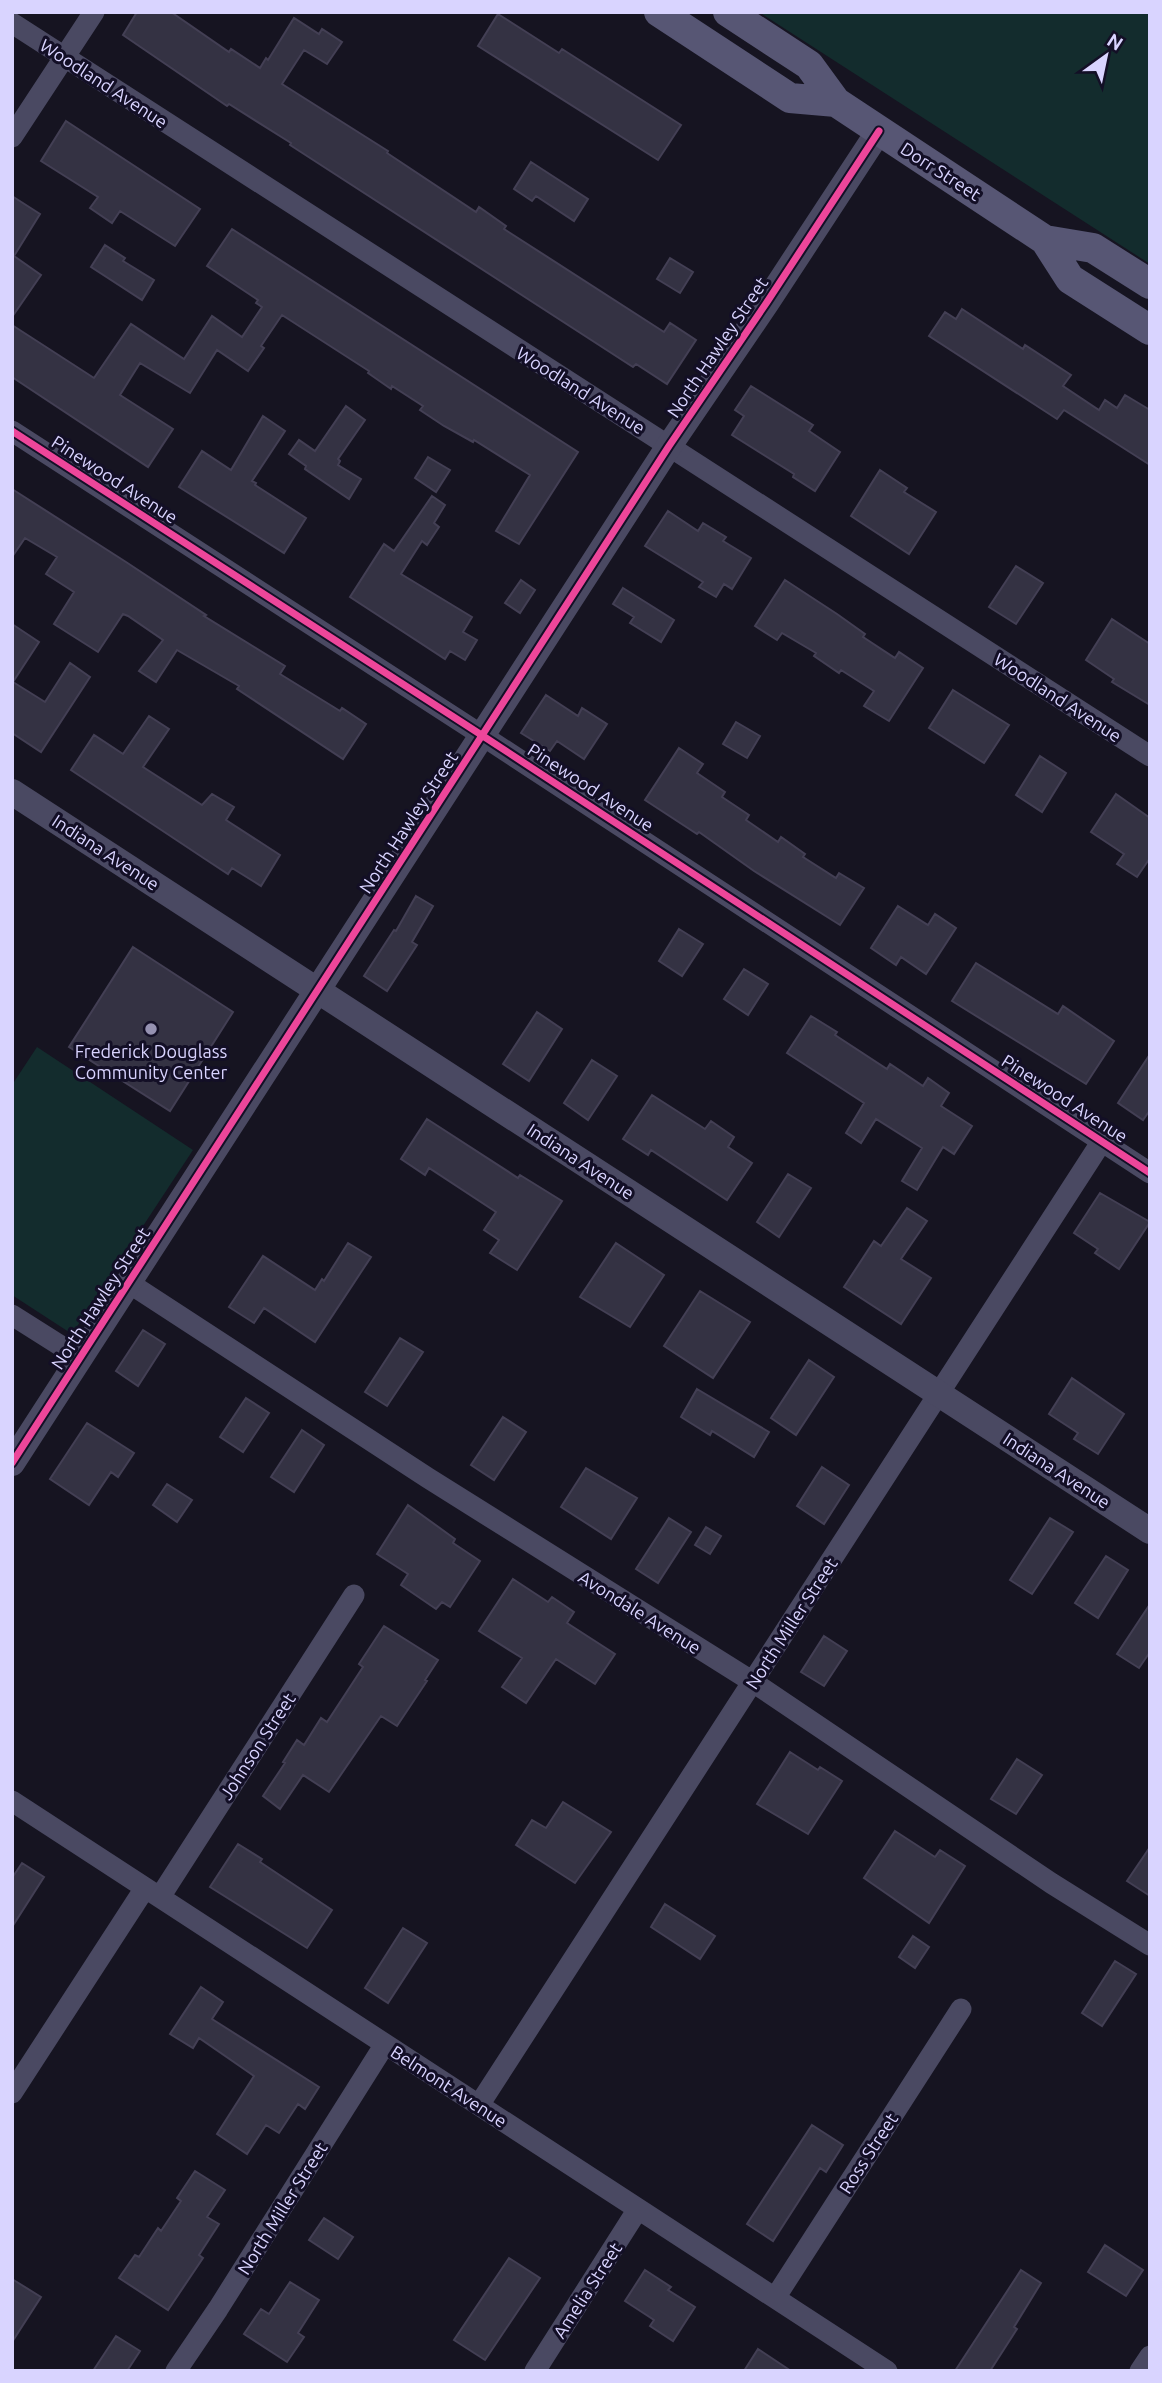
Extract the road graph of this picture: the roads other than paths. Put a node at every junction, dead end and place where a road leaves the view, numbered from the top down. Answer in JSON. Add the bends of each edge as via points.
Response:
{"nodes":[{"id":1,"x":94,"y":12,"type":"edge"},
{"id":2,"x":659,"y":12,"type":"edge"},
{"id":3,"x":728,"y":12,"type":"edge"},
{"id":4,"x":12,"y":23,"type":"edge"},
{"id":5,"x":64,"y":57,"type":"junction"},
{"id":6,"x":836,"y":102,"type":"junction"},
{"id":7,"x":880,"y":131,"type":"junction"},
{"id":8,"x":12,"y":138,"type":"edge"},
{"id":9,"x":1045,"y":240,"type":"junction"},
{"id":10,"x":1150,"y":284,"type":"edge"},
{"id":11,"x":1150,"y":330,"type":"edge"},
{"id":12,"x":12,"y":431,"type":"edge"},
{"id":13,"x":669,"y":446,"type":"junction"},
{"id":14,"x":483,"y":736,"type":"junction"},
{"id":15,"x":1150,"y":756,"type":"edge"},
{"id":16,"x":12,"y":792,"type":"edge"},
{"id":17,"x":319,"y":990,"type":"junction"},
{"id":18,"x":1101,"y":1141,"type":"junction"},
{"id":19,"x":1150,"y":1173,"type":"edge"},
{"id":20,"x":129,"y":1283,"type":"junction"},
{"id":21,"x":12,"y":1315,"type":"edge"},
{"id":22,"x":80,"y":1359,"type":"junction"},
{"id":23,"x":939,"y":1394,"type":"junction"},
{"id":24,"x":12,"y":1463,"type":"edge"},
{"id":25,"x":1150,"y":1531,"type":"edge"},
{"id":26,"x":354,"y":1595,"type":"dead end"},
{"id":27,"x":752,"y":1682,"type":"junction"},
{"id":28,"x":12,"y":1801,"type":"edge"},
{"id":29,"x":152,"y":1892,"type":"junction"},
{"id":30,"x":1150,"y":1945,"type":"edge"},
{"id":31,"x":961,"y":2009,"type":"dead end"},
{"id":32,"x":385,"y":2044,"type":"junction"},
{"id":33,"x":12,"y":2094,"type":"edge"},
{"id":34,"x":479,"y":2105,"type":"junction"},
{"id":35,"x":638,"y":2209,"type":"junction"},
{"id":36,"x":775,"y":2298,"type":"junction"},
{"id":37,"x":1150,"y":2356,"type":"edge"},
{"id":38,"x":176,"y":2371,"type":"edge"},
{"id":39,"x":535,"y":2371,"type":"edge"},
{"id":40,"x":887,"y":2371,"type":"edge"},
{"id":41,"x":1140,"y":2371,"type":"edge"}],
"edges":[{"from":1,"to":5,"type":"street"},
{"from":2,"to":6,"type":"main road","name":"Dorr Street","via":[[790,98]]},
{"from":3,"to":6,"type":"main road","name":"Dorr Street","via":[[809,65]]},
{"from":4,"to":5,"type":"street","name":"Woodland Avenue"},
{"from":5,"to":8,"type":"street"},
{"from":5,"to":13,"type":"street","name":"Woodland Avenue"},
{"from":6,"to":7,"type":"main road","name":"Dorr Street"},
{"from":7,"to":9,"type":"main road","name":"Dorr Street"},
{"from":7,"to":13,"type":"street","name":"North Hawley Street"},
{"from":9,"to":10,"type":"main road","name":"Dorr Street","via":[[1093,248]]},
{"from":9,"to":11,"type":"main road","name":"Dorr Street","via":[[1070,279]]},
{"from":12,"to":14,"type":"street","name":"Pinewood Avenue"},
{"from":13,"to":14,"type":"street","name":"North Hawley Street"},
{"from":13,"to":15,"type":"street","name":"Woodland Avenue"},
{"from":14,"to":17,"type":"street","name":"North Hawley Street"},
{"from":14,"to":18,"type":"street","name":"Pinewood Avenue"},
{"from":16,"to":17,"type":"street","name":"Indiana Avenue"},
{"from":17,"to":20,"type":"street","name":"North Hawley Street"},
{"from":17,"to":23,"type":"street","name":"Indiana Avenue"},
{"from":18,"to":19,"type":"street","name":"Pinewood Avenue"},
{"from":18,"to":23,"type":"street","name":"North Miller Street"},
{"from":20,"to":22,"type":"street","name":"North Hawley Street"},
{"from":20,"to":27,"type":"street","name":"Avondale Avenue"},
{"from":21,"to":22,"type":"street"},
{"from":22,"to":24,"type":"street","name":"North Hawley Street"},
{"from":23,"to":25,"type":"street","name":"Indiana Avenue"},
{"from":23,"to":27,"type":"street","name":"North Miller Street"},
{"from":26,"to":29,"type":"street","name":"Johnson Street"},
{"from":27,"to":30,"type":"street","name":"Avondale Avenue"},
{"from":27,"to":34,"type":"street","name":"North Miller Street"},
{"from":28,"to":29,"type":"street","name":"Belmont Avenue"},
{"from":29,"to":32,"type":"street","name":"Belmont Avenue"},
{"from":29,"to":33,"type":"street","name":"Johnson Street"},
{"from":31,"to":36,"type":"street","name":"Ross Street"},
{"from":32,"to":34,"type":"street","name":"Belmont Avenue"},
{"from":32,"to":38,"type":"street","name":"North Miller Street"},
{"from":34,"to":35,"type":"street","name":"Belmont Avenue"},
{"from":35,"to":36,"type":"street","name":"Belmont Avenue"},
{"from":35,"to":39,"type":"street","name":"Amelia Street"},
{"from":36,"to":40,"type":"street","name":"Belmont Avenue"},
{"from":37,"to":41,"type":"street"}]}
